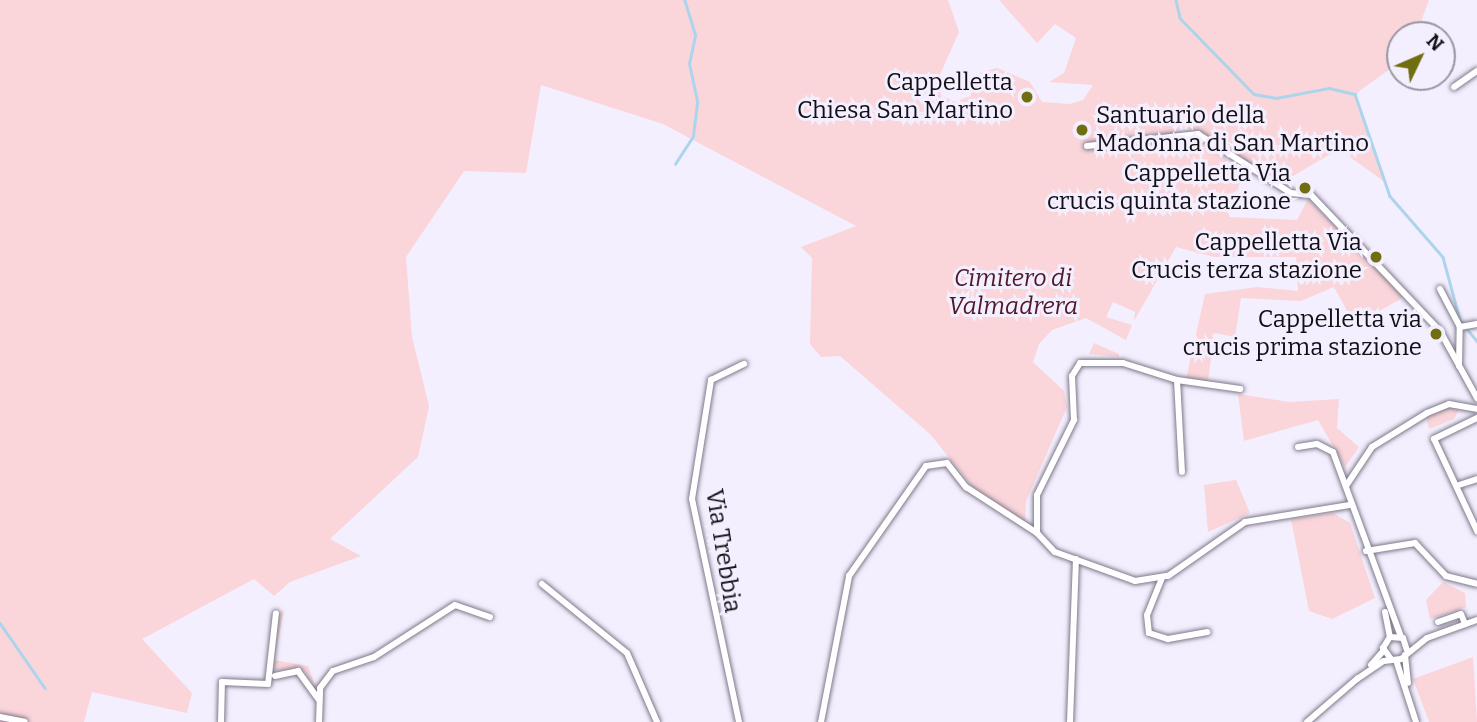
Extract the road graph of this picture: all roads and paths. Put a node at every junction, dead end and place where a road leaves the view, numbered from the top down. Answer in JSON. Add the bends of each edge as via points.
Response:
{"nodes":[{"id":1,"x":1477,"y":71,"type":"edge"},
{"id":2,"x":1456,"y":86,"type":"edge"},
{"id":3,"x":1087,"y":146,"type":"dead end"},
{"id":4,"x":1440,"y":289,"type":"dead end"},
{"id":5,"x":1477,"y":324,"type":"edge"},
{"id":6,"x":1463,"y":325,"type":"junction"},
{"id":7,"x":744,"y":364,"type":"dead end"},
{"id":8,"x":1460,"y":371,"type":"junction"},
{"id":9,"x":1177,"y":380,"type":"junction"},
{"id":10,"x":1240,"y":389,"type":"dead end"},
{"id":11,"x":1477,"y":398,"type":"edge"},
{"id":12,"x":1477,"y":409,"type":"edge"},
{"id":13,"x":1477,"y":418,"type":"edge"},
{"id":14,"x":1298,"y":447,"type":"dead end"},
{"id":15,"x":1338,"y":467,"type":"junction"},
{"id":16,"x":1351,"y":471,"type":"junction"},
{"id":17,"x":1182,"y":472,"type":"dead end"},
{"id":18,"x":1477,"y":480,"type":"edge"},
{"id":19,"x":1459,"y":485,"type":"junction"},
{"id":20,"x":1346,"y":488,"type":"junction"},
{"id":21,"x":1350,"y":505,"type":"junction"},
{"id":22,"x":1477,"y":531,"type":"edge"},
{"id":23,"x":1037,"y":533,"type":"junction"},
{"id":24,"x":1366,"y":551,"type":"junction"},
{"id":25,"x":1076,"y":559,"type":"junction"},
{"id":26,"x":1162,"y":578,"type":"junction"},
{"id":27,"x":542,"y":584,"type":"dead end"},
{"id":28,"x":1477,"y":584,"type":"edge"},
{"id":29,"x":1385,"y":607,"type":"junction"},
{"id":30,"x":276,"y":613,"type":"dead end"},
{"id":31,"x":490,"y":617,"type":"dead end"},
{"id":32,"x":1477,"y":620,"type":"edge"},
{"id":33,"x":1438,"y":622,"type":"dead end"},
{"id":34,"x":1465,"y":624,"type":"junction"},
{"id":35,"x":1207,"y":632,"type":"dead end"},
{"id":36,"x":1390,"y":637,"type":"junction"},
{"id":37,"x":1427,"y":638,"type":"junction"},
{"id":38,"x":1403,"y":639,"type":"junction"},
{"id":39,"x":1384,"y":651,"type":"junction"},
{"id":40,"x":1406,"y":653,"type":"junction"},
{"id":41,"x":1393,"y":660,"type":"junction"},
{"id":42,"x":275,"y":676,"type":"dead end"},
{"id":43,"x":1357,"y":679,"type":"junction"},
{"id":44,"x":1409,"y":691,"type":"junction"},
{"id":45,"x":319,"y":700,"type":"junction"},
{"id":46,"x":0,"y":718,"type":"edge"},
{"id":47,"x":25,"y":722,"type":"edge"},
{"id":48,"x":221,"y":722,"type":"edge"},
{"id":49,"x":319,"y":722,"type":"edge"},
{"id":50,"x":657,"y":722,"type":"edge"},
{"id":51,"x":739,"y":722,"type":"edge"},
{"id":52,"x":821,"y":722,"type":"edge"},
{"id":53,"x":1070,"y":722,"type":"edge"},
{"id":54,"x":1307,"y":722,"type":"edge"},
{"id":55,"x":1416,"y":722,"type":"edge"}],
"edges":[{"from":1,"to":2,"type":"street"},
{"from":3,"to":8,"type":"street","via":[[1198,134],[1292,193],[1311,195],[1440,331]]},
{"from":4,"to":6,"type":"street"},
{"from":5,"to":6,"type":"street"},
{"from":6,"to":8,"type":"street","via":[[1455,347]]},
{"from":7,"to":51,"type":"street","name":"Via Trebbia","via":[[711,380],[692,499]]},
{"from":8,"to":11,"type":"street"},
{"from":9,"to":10,"type":"street"},
{"from":9,"to":17,"type":"street"},
{"from":9,"to":23,"type":"street","via":[[1122,363],[1086,361],[1072,376],[1074,420],[1037,495]]},
{"from":12,"to":16,"type":"street","via":[[1440,405],[1372,447]]},
{"from":13,"to":19,"type":"street","via":[[1434,435]]},
{"from":14,"to":15,"type":"street","via":[[1326,447]]},
{"from":15,"to":16,"type":"street"},
{"from":15,"to":20,"type":"street"},
{"from":16,"to":20,"type":"street"},
{"from":18,"to":19,"type":"street"},
{"from":19,"to":22,"type":"street"},
{"from":20,"to":21,"type":"street"},
{"from":21,"to":24,"type":"street"},
{"from":21,"to":26,"type":"street","via":[[1229,528]]},
{"from":23,"to":25,"type":"street","via":[[1055,552]]},
{"from":23,"to":52,"type":"street","via":[[990,506],[947,463],[926,466],[849,576],[839,648]]},
{"from":24,"to":28,"type":"street","via":[[1415,543],[1446,576]]},
{"from":24,"to":29,"type":"street"},
{"from":25,"to":26,"type":"street","via":[[1135,581]]},
{"from":25,"to":53,"type":"street"},
{"from":26,"to":35,"type":"street","via":[[1147,615],[1149,633],[1168,639]]},
{"from":27,"to":50,"type":"street","via":[[626,653]]},
{"from":29,"to":36,"type":"street"},
{"from":29,"to":38,"type":"street"},
{"from":30,"to":48,"type":"street","via":[[268,684],[222,682]]},
{"from":31,"to":45,"type":"street","via":[[456,605],[374,657],[333,671]]},
{"from":32,"to":34,"type":"street"},
{"from":33,"to":34,"type":"street","via":[[1461,614]]},
{"from":34,"to":37,"type":"street"},
{"from":36,"to":38,"type":"street"},
{"from":36,"to":39,"type":"street"},
{"from":37,"to":38,"type":"street"},
{"from":37,"to":40,"type":"street"},
{"from":38,"to":40,"type":"street"},
{"from":39,"to":41,"type":"street"},
{"from":39,"to":43,"type":"street"},
{"from":40,"to":41,"type":"street"},
{"from":40,"to":44,"type":"street"},
{"from":41,"to":43,"type":"street"},
{"from":41,"to":44,"type":"street"},
{"from":42,"to":45,"type":"street","via":[[298,671]]},
{"from":43,"to":54,"type":"street"},
{"from":44,"to":55,"type":"street"},
{"from":45,"to":49,"type":"street"},
{"from":46,"to":47,"type":"street"}]}
